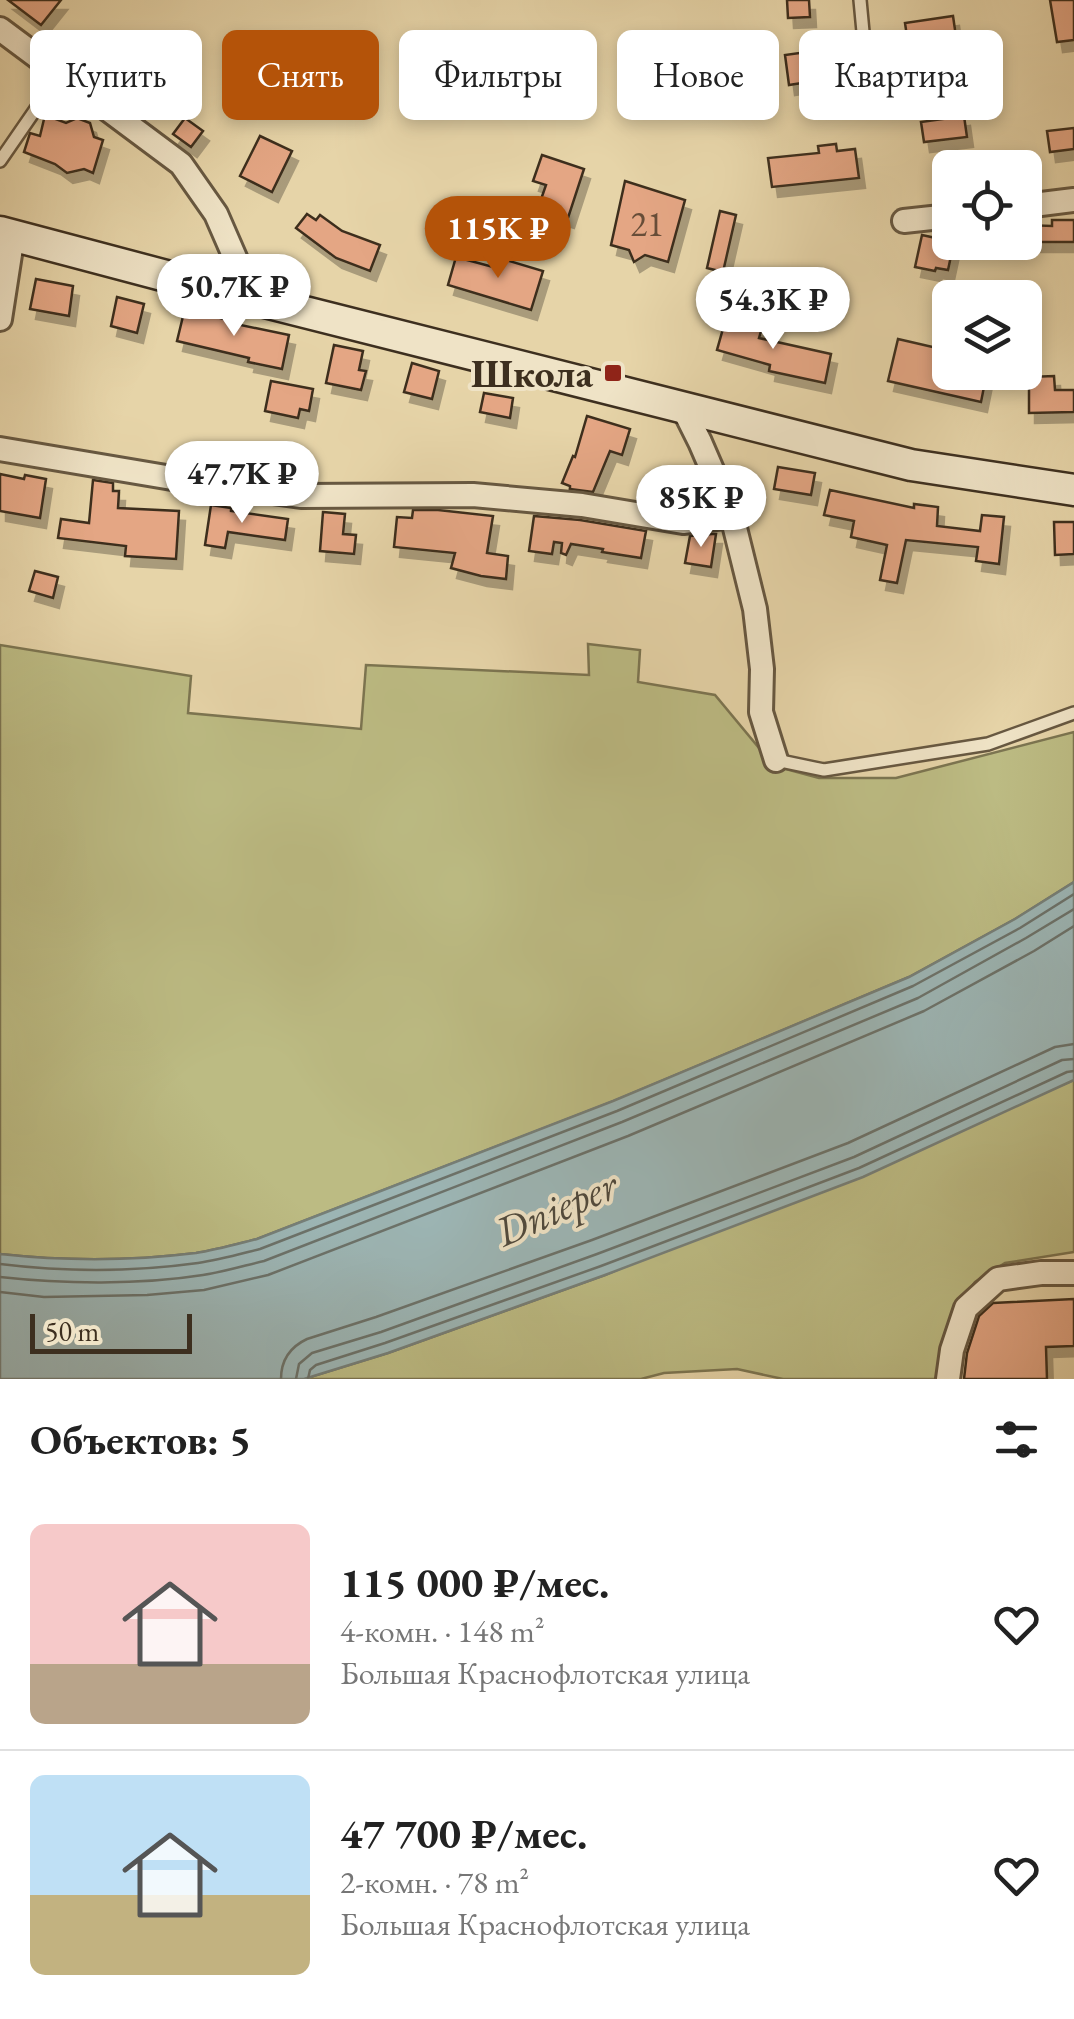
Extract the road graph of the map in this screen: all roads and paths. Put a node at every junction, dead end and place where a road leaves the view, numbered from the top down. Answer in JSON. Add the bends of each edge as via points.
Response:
{"nodes":[{"id":1,"x":860,"y":0,"type":"edge"},
{"id":2,"x":0,"y":29,"type":"edge"},
{"id":3,"x":863,"y":30,"type":"edge"},
{"id":4,"x":30,"y":52,"type":"edge"},
{"id":5,"x":30,"y":118,"type":"edge"},
{"id":6,"x":122,"y":120,"type":"edge"},
{"id":7,"x":0,"y":161,"type":"edge"},
{"id":8,"x":1074,"y":200,"type":"edge"},
{"id":9,"x":1042,"y":204,"type":"edge"},
{"id":10,"x":932,"y":218,"type":"edge"},
{"id":11,"x":904,"y":221,"type":"dead end"},
{"id":12,"x":6,"y":233,"type":"edge"},
{"id":13,"x":253,"y":298,"type":"junction"},
{"id":14,"x":0,"y":320,"type":"edge"},
{"id":15,"x":682,"y":406,"type":"junction"},
{"id":16,"x":0,"y":449,"type":"edge"},
{"id":17,"x":1074,"y":490,"type":"edge"},
{"id":18,"x":732,"y":516,"type":"junction"},
{"id":19,"x":1074,"y":713,"type":"edge"},
{"id":20,"x":776,"y":760,"type":"joint"},
{"id":21,"x":1074,"y":1273,"type":"edge"},
{"id":22,"x":948,"y":1379,"type":"edge"}],
"edges":[{"from":1,"to":3,"type":"lane"},
{"from":2,"to":4,"type":"street"},
{"from":5,"to":7,"type":"lane"},
{"from":6,"to":13,"type":"street","via":[[181,164],[216,214]]},
{"from":8,"to":9,"type":"street"},
{"from":10,"to":11,"type":"street"},
{"from":12,"to":13,"type":"main road"},
{"from":12,"to":14,"type":"street"},
{"from":13,"to":15,"type":"main road"},
{"from":15,"to":17,"type":"main road","via":[[911,465]]},
{"from":15,"to":18,"type":"street"},
{"from":16,"to":18,"type":"street","via":[[301,496],[472,495],[684,522]]},
{"from":18,"to":20,"type":"street","via":[[754,609],[762,712]]},
{"from":19,"to":20,"type":"lane","via":[[988,744],[824,770]]},
{"from":21,"to":22,"type":"street","via":[[998,1279],[966,1308]]}]}
